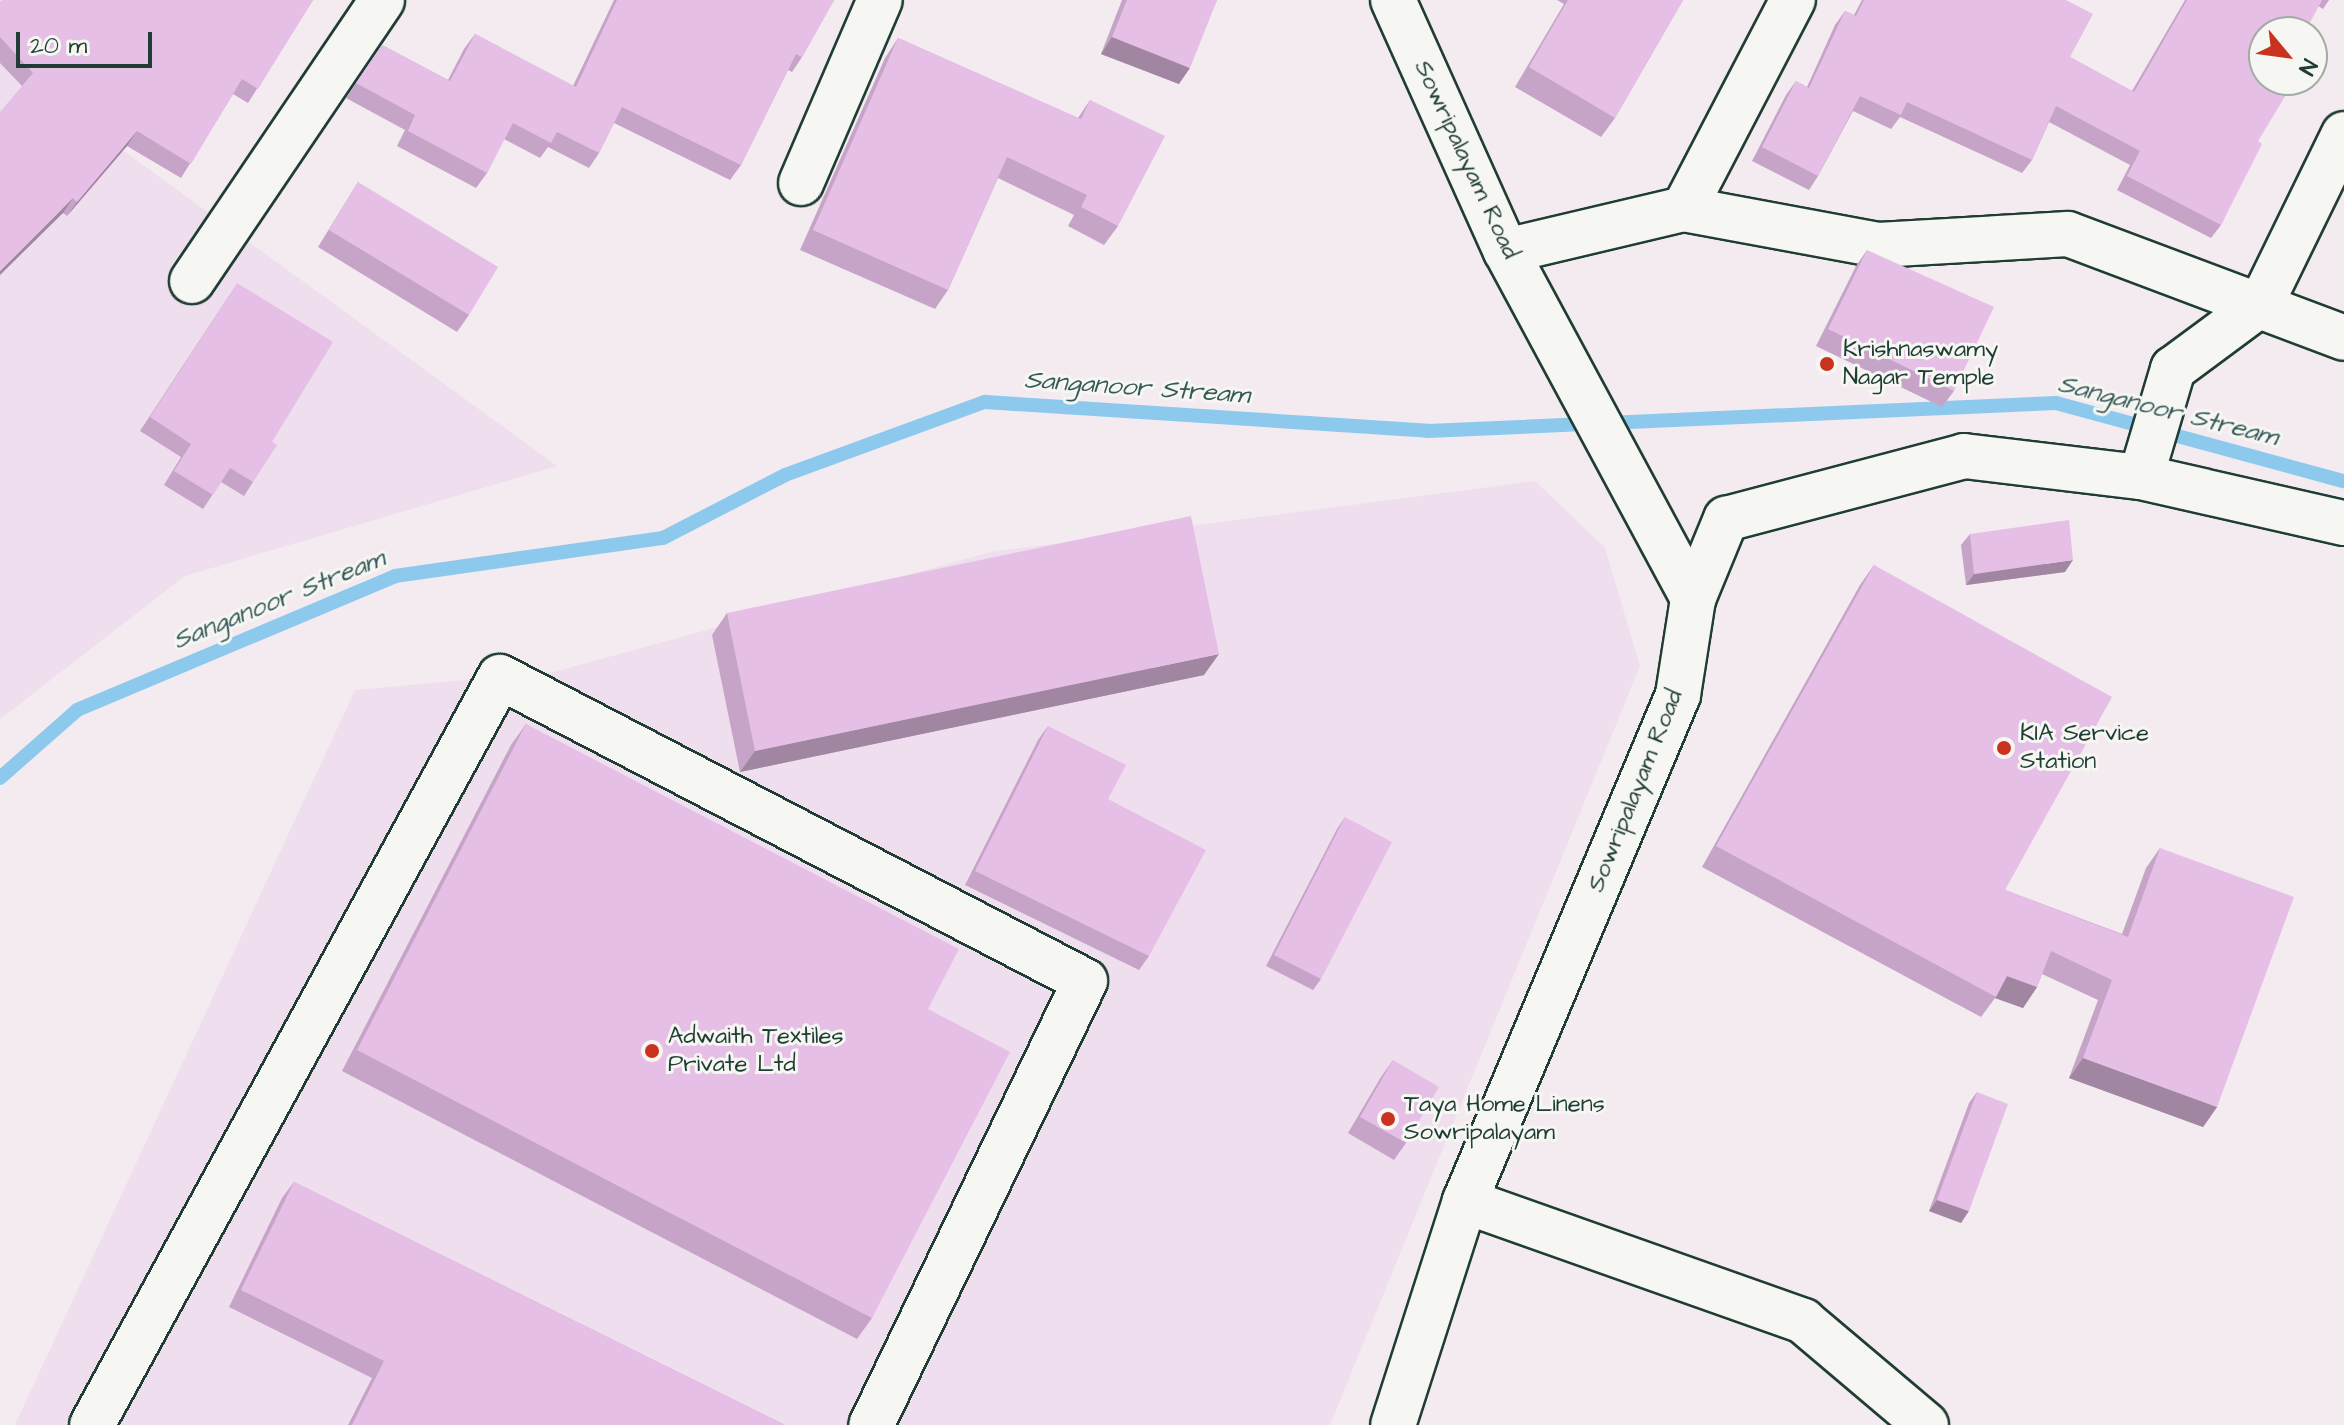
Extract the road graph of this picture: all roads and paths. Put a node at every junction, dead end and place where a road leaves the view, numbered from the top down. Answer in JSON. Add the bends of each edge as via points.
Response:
{"nodes":[{"id":1,"x":382,"y":0,"type":"edge"},
{"id":2,"x":880,"y":0,"type":"edge"},
{"id":3,"x":1393,"y":0,"type":"edge"},
{"id":4,"x":1793,"y":0,"type":"edge"},
{"id":5,"x":2344,"y":134,"type":"edge"},
{"id":6,"x":801,"y":183,"type":"dead end"},
{"id":7,"x":1684,"y":209,"type":"junction"},
{"id":8,"x":1506,"y":251,"type":"junction"},
{"id":9,"x":192,"y":281,"type":"dead end"},
{"id":10,"x":2261,"y":304,"type":"junction"},
{"id":11,"x":2344,"y":338,"type":"edge"},
{"id":12,"x":2141,"y":477,"type":"junction"},
{"id":13,"x":2344,"y":523,"type":"edge"},
{"id":14,"x":1693,"y":599,"type":"junction"},
{"id":15,"x":1465,"y":1201,"type":"junction"},
{"id":16,"x":92,"y":1425,"type":"edge"},
{"id":17,"x":871,"y":1425,"type":"edge"},
{"id":18,"x":1393,"y":1425,"type":"edge"},
{"id":19,"x":1926,"y":1425,"type":"edge"}],
"edges":[{"from":1,"to":9,"type":"street"},
{"from":2,"to":6,"type":"street"},
{"from":3,"to":8,"type":"street","name":"Sowripalayam Road"},
{"from":4,"to":7,"type":"street"},
{"from":5,"to":10,"type":"street"},
{"from":7,"to":8,"type":"street"},
{"from":7,"to":10,"type":"street","via":[[1878,245],[2068,234]]},
{"from":8,"to":14,"type":"street","name":"Sowripalayam Road"},
{"from":10,"to":11,"type":"street"},
{"from":10,"to":12,"type":"street","via":[[2173,369]]},
{"from":12,"to":13,"type":"street"},
{"from":12,"to":14,"type":"street","via":[[1964,456],[1726,519]]},
{"from":14,"to":15,"type":"street","name":"Sowripalayam Road","via":[[1678,695]]},
{"from":15,"to":18,"type":"street","name":"Sowripalayam Road"},
{"from":15,"to":19,"type":"street","via":[[1803,1321]]},
{"from":16,"to":17,"type":"street","via":[[500,677],[1085,981]]}]}
